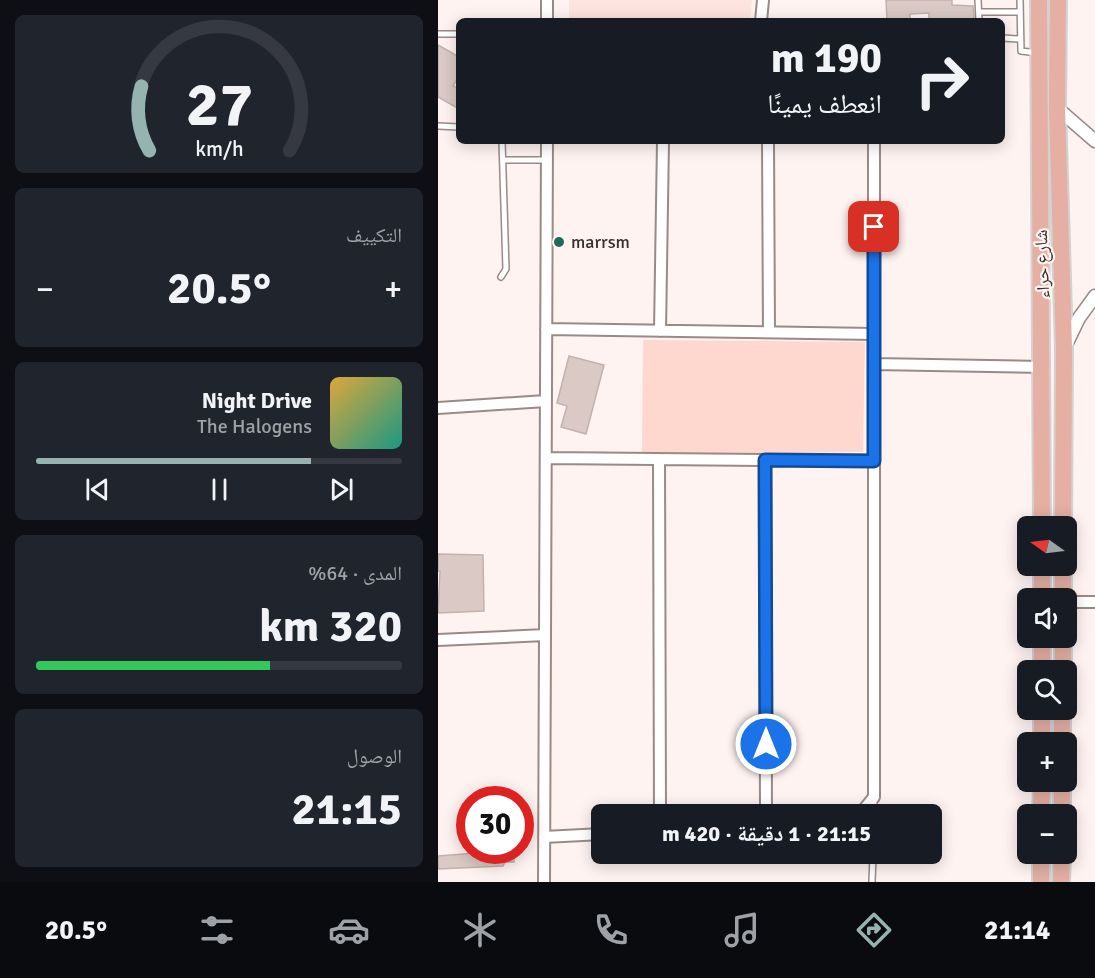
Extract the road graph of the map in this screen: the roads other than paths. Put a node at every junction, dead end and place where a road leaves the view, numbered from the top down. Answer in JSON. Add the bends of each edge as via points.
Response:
{"nodes":[{"id":1,"x":547,"y":0,"type":"edge"},
{"id":2,"x":763,"y":0,"type":"edge"},
{"id":3,"x":978,"y":0,"type":"edge"},
{"id":4,"x":1020,"y":0,"type":"edge"},
{"id":5,"x":1039,"y":0,"type":"edge"},
{"id":6,"x":1058,"y":0,"type":"edge"},
{"id":7,"x":979,"y":12,"type":"junction"},
{"id":8,"x":1020,"y":12,"type":"junction"},
{"id":9,"x":547,"y":18,"type":"edge"},
{"id":10,"x":762,"y":18,"type":"edge"},
{"id":11,"x":979,"y":18,"type":"edge"},
{"id":12,"x":438,"y":34,"type":"edge"},
{"id":13,"x":456,"y":34,"type":"edge"},
{"id":14,"x":1005,"y":38,"type":"edge"},
{"id":15,"x":1020,"y":39,"type":"junction"},
{"id":16,"x":1039,"y":53,"type":"junction"},
{"id":17,"x":1057,"y":108,"type":"junction"},
{"id":18,"x":438,"y":126,"type":"edge"},
{"id":19,"x":456,"y":126,"type":"edge"},
{"id":20,"x":1095,"y":141,"type":"edge"},
{"id":21,"x":502,"y":144,"type":"edge"},
{"id":22,"x":547,"y":144,"type":"edge"},
{"id":23,"x":663,"y":144,"type":"edge"},
{"id":24,"x":768,"y":144,"type":"edge"},
{"id":25,"x":874,"y":144,"type":"edge"},
{"id":26,"x":503,"y":160,"type":"junction"},
{"id":27,"x":547,"y":160,"type":"junction"},
{"id":28,"x":501,"y":277,"type":"dead end"},
{"id":29,"x":1095,"y":296,"type":"edge"},
{"id":30,"x":546,"y":329,"type":"junction"},
{"id":31,"x":660,"y":331,"type":"junction"},
{"id":32,"x":769,"y":332,"type":"junction"},
{"id":33,"x":874,"y":334,"type":"junction"},
{"id":34,"x":1064,"y":348,"type":"junction"},
{"id":35,"x":874,"y":364,"type":"junction"},
{"id":36,"x":1042,"y":367,"type":"junction"},
{"id":37,"x":546,"y":401,"type":"junction"},
{"id":38,"x":438,"y":408,"type":"edge"},
{"id":39,"x":546,"y":458,"type":"junction"},
{"id":40,"x":659,"y":459,"type":"junction"},
{"id":41,"x":765,"y":460,"type":"junction"},
{"id":42,"x":874,"y":461,"type":"junction"},
{"id":43,"x":1064,"y":468,"type":"junction"},
{"id":44,"x":1042,"y":469,"type":"junction"},
{"id":45,"x":1042,"y":516,"type":"edge"},
{"id":46,"x":1063,"y":516,"type":"edge"},
{"id":47,"x":1077,"y":602,"type":"edge"},
{"id":48,"x":1095,"y":602,"type":"edge"},
{"id":49,"x":545,"y":635,"type":"junction"},
{"id":50,"x":438,"y":640,"type":"edge"},
{"id":51,"x":874,"y":797,"type":"junction"},
{"id":52,"x":660,"y":804,"type":"edge"},
{"id":53,"x":766,"y":804,"type":"edge"},
{"id":54,"x":868,"y":804,"type":"edge"},
{"id":55,"x":874,"y":804,"type":"edge"},
{"id":56,"x":591,"y":835,"type":"edge"},
{"id":57,"x":544,"y":837,"type":"junction"},
{"id":58,"x":873,"y":864,"type":"edge"},
{"id":59,"x":1041,"y":864,"type":"edge"},
{"id":60,"x":1063,"y":864,"type":"edge"},
{"id":61,"x":544,"y":882,"type":"edge"},
{"id":62,"x":872,"y":882,"type":"edge"},
{"id":63,"x":1041,"y":882,"type":"edge"},
{"id":64,"x":1065,"y":882,"type":"edge"}],
"edges":[{"from":1,"to":9,"type":"street"},
{"from":2,"to":10,"type":"street"},
{"from":3,"to":7,"type":"lane"},
{"from":4,"to":8,"type":"lane"},
{"from":5,"to":16,"type":"main road","name":"شارع حراء"},
{"from":6,"to":17,"type":"main road","name":"شارع حراء"},
{"from":7,"to":8,"type":"lane"},
{"from":7,"to":11,"type":"lane"},
{"from":8,"to":15,"type":"lane"},
{"from":12,"to":13,"type":"lane"},
{"from":14,"to":15,"type":"lane"},
{"from":15,"to":16,"type":"lane","via":[[1021,51]]},
{"from":16,"to":36,"type":"main road","name":"شارع حراء"},
{"from":17,"to":20,"type":"street"},
{"from":17,"to":34,"type":"main road","name":"شارع حراء"},
{"from":18,"to":19,"type":"lane"},
{"from":21,"to":26,"type":"lane"},
{"from":22,"to":27,"type":"street"},
{"from":23,"to":31,"type":"street"},
{"from":24,"to":32,"type":"street"},
{"from":25,"to":33,"type":"street"},
{"from":26,"to":27,"type":"lane"},
{"from":26,"to":28,"type":"lane","via":[[506,269]]},
{"from":27,"to":30,"type":"street"},
{"from":29,"to":34,"type":"street"},
{"from":30,"to":31,"type":"street"},
{"from":30,"to":37,"type":"street"},
{"from":31,"to":32,"type":"street"},
{"from":32,"to":33,"type":"street"},
{"from":33,"to":35,"type":"street"},
{"from":34,"to":43,"type":"main road","name":"شارع حراء"},
{"from":35,"to":36,"type":"street"},
{"from":35,"to":42,"type":"street"},
{"from":36,"to":44,"type":"main road","name":"شارع حراء"},
{"from":37,"to":38,"type":"street"},
{"from":37,"to":39,"type":"street"},
{"from":39,"to":40,"type":"street"},
{"from":39,"to":49,"type":"street"},
{"from":40,"to":41,"type":"street"},
{"from":40,"to":52,"type":"street"},
{"from":41,"to":42,"type":"street"},
{"from":41,"to":53,"type":"street"},
{"from":42,"to":51,"type":"street"},
{"from":43,"to":44,"type":"main road"},
{"from":43,"to":46,"type":"main road","name":"شارع حراء"},
{"from":44,"to":45,"type":"main road","name":"شارع حراء"},
{"from":47,"to":48,"type":"street"},
{"from":49,"to":50,"type":"street"},
{"from":49,"to":57,"type":"street"},
{"from":51,"to":54,"type":"street"},
{"from":51,"to":55,"type":"lane"},
{"from":56,"to":57,"type":"street"},
{"from":57,"to":61,"type":"street"},
{"from":58,"to":62,"type":"lane"},
{"from":59,"to":63,"type":"main road"},
{"from":60,"to":64,"type":"main road"}]}
